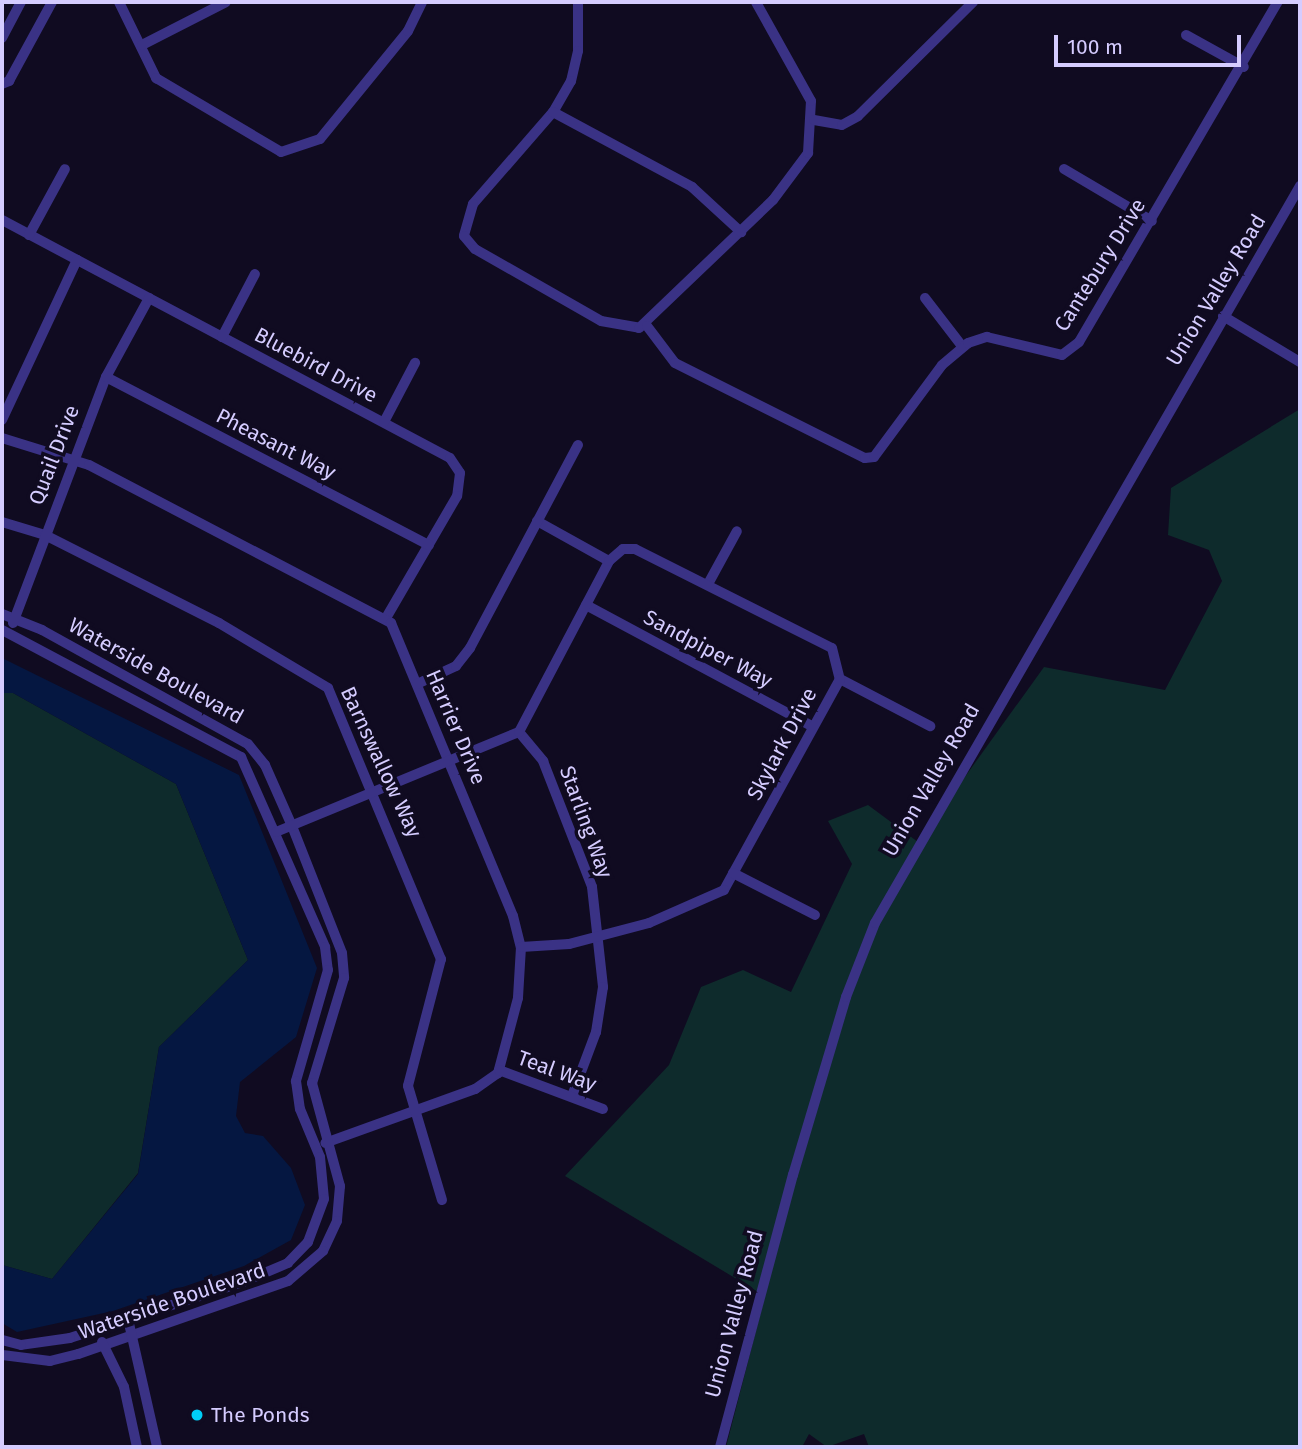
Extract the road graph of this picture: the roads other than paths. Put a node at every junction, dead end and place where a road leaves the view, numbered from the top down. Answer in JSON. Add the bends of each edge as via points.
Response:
{"nodes":[{"id":1,"x":20,"y":2,"type":"edge"},
{"id":2,"x":52,"y":2,"type":"edge"},
{"id":3,"x":119,"y":2,"type":"edge"},
{"id":4,"x":226,"y":2,"type":"edge"},
{"id":5,"x":422,"y":2,"type":"edge"},
{"id":6,"x":578,"y":2,"type":"edge"},
{"id":7,"x":757,"y":2,"type":"edge"},
{"id":8,"x":973,"y":2,"type":"edge"},
{"id":9,"x":1278,"y":2,"type":"edge"},
{"id":10,"x":1186,"y":35,"type":"dead end"},
{"id":11,"x":2,"y":38,"type":"edge"},
{"id":12,"x":142,"y":45,"type":"junction"},
{"id":13,"x":1244,"y":67,"type":"junction"},
{"id":14,"x":2,"y":84,"type":"edge"},
{"id":15,"x":553,"y":112,"type":"junction"},
{"id":16,"x":814,"y":120,"type":"junction"},
{"id":17,"x":65,"y":169,"type":"dead end"},
{"id":18,"x":1064,"y":169,"type":"dead end"},
{"id":19,"x":1300,"y":186,"type":"edge"},
{"id":20,"x":2,"y":220,"type":"edge"},
{"id":21,"x":1152,"y":221,"type":"junction"},
{"id":22,"x":741,"y":232,"type":"junction"},
{"id":23,"x":30,"y":235,"type":"junction"},
{"id":24,"x":78,"y":260,"type":"junction"},
{"id":25,"x":255,"y":274,"type":"dead end"},
{"id":26,"x":149,"y":298,"type":"junction"},
{"id":27,"x":925,"y":298,"type":"dead end"},
{"id":28,"x":1223,"y":316,"type":"junction"},
{"id":29,"x":647,"y":326,"type":"junction"},
{"id":30,"x":222,"y":337,"type":"junction"},
{"id":31,"x":962,"y":346,"type":"junction"},
{"id":32,"x":1300,"y":362,"type":"edge"},
{"id":33,"x":415,"y":363,"type":"dead end"},
{"id":34,"x":106,"y":377,"type":"junction"},
{"id":35,"x":2,"y":420,"type":"edge"},
{"id":36,"x":384,"y":422,"type":"junction"},
{"id":37,"x":2,"y":438,"type":"edge"},
{"id":38,"x":578,"y":445,"type":"dead end"},
{"id":39,"x":71,"y":459,"type":"junction"},
{"id":40,"x":537,"y":521,"type":"junction"},
{"id":41,"x":2,"y":522,"type":"edge"},
{"id":42,"x":737,"y":531,"type":"dead end"},
{"id":43,"x":45,"y":535,"type":"junction"},
{"id":44,"x":429,"y":545,"type":"junction"},
{"id":45,"x":609,"y":561,"type":"junction"},
{"id":46,"x":708,"y":584,"type":"junction"},
{"id":47,"x":586,"y":605,"type":"junction"},
{"id":48,"x":2,"y":614,"type":"edge"},
{"id":49,"x":15,"y":617,"type":"junction"},
{"id":50,"x":386,"y":618,"type":"junction"},
{"id":51,"x":6,"y":631,"type":"edge"},
{"id":52,"x":839,"y":679,"type":"junction"},
{"id":53,"x":417,"y":684,"type":"junction"},
{"id":54,"x":812,"y":726,"type":"junction"},
{"id":55,"x":930,"y":726,"type":"dead end"},
{"id":56,"x":519,"y":732,"type":"junction"},
{"id":57,"x":451,"y":760,"type":"junction"},
{"id":58,"x":376,"y":793,"type":"junction"},
{"id":59,"x":292,"y":825,"type":"junction"},
{"id":60,"x":276,"y":832,"type":"junction"},
{"id":61,"x":733,"y":873,"type":"junction"},
{"id":62,"x":815,"y":915,"type":"dead end"},
{"id":63,"x":598,"y":937,"type":"junction"},
{"id":64,"x":522,"y":947,"type":"junction"},
{"id":65,"x":499,"y":1070,"type":"junction"},
{"id":66,"x":572,"y":1096,"type":"junction"},
{"id":67,"x":603,"y":1109,"type":"dead end"},
{"id":68,"x":412,"y":1112,"type":"junction"},
{"id":69,"x":330,"y":1140,"type":"junction"},
{"id":70,"x":316,"y":1147,"type":"junction"},
{"id":71,"x":442,"y":1200,"type":"dead end"},
{"id":72,"x":128,"y":1319,"type":"junction"},
{"id":73,"x":97,"y":1329,"type":"junction"},
{"id":74,"x":135,"y":1335,"type":"junction"},
{"id":75,"x":2,"y":1340,"type":"edge"},
{"id":76,"x":103,"y":1346,"type":"junction"},
{"id":77,"x":2,"y":1354,"type":"edge"},
{"id":78,"x":137,"y":1447,"type":"edge"},
{"id":79,"x":157,"y":1447,"type":"edge"},
{"id":80,"x":720,"y":1447,"type":"edge"}],
"edges":[{"from":1,"to":11,"type":"street"},
{"from":2,"to":14,"type":"street","via":[[9,81]]},
{"from":3,"to":12,"type":"street"},
{"from":4,"to":12,"type":"street"},
{"from":5,"to":12,"type":"street","via":[[408,31],[320,139],[281,152],[173,92],[156,78]]},
{"from":6,"to":15,"type":"street","via":[[578,51]]},
{"from":7,"to":16,"type":"street","via":[[799,74]]},
{"from":8,"to":16,"type":"street","via":[[858,116],[842,125]]},
{"from":9,"to":13,"type":"street","name":"Cantebury Drive"},
{"from":10,"to":13,"type":"street"},
{"from":13,"to":21,"type":"street","name":"Cantebury Drive"},
{"from":15,"to":22,"type":"street","via":[[692,187]]},
{"from":15,"to":29,"type":"street","via":[[472,204],[464,236],[475,249],[601,321]]},
{"from":16,"to":22,"type":"street","via":[[808,153]]},
{"from":17,"to":23,"type":"street"},
{"from":18,"to":21,"type":"street"},
{"from":19,"to":28,"type":"street","name":"Union Valley Road"},
{"from":20,"to":23,"type":"street","name":"Bluebird Drive"},
{"from":21,"to":31,"type":"street","name":"Cantebury Drive","via":[[1079,342],[1062,355],[987,337]]},
{"from":22,"to":29,"type":"street"},
{"from":23,"to":24,"type":"street","name":"Bluebird Drive"},
{"from":24,"to":26,"type":"street","name":"Bluebird Drive"},
{"from":24,"to":35,"type":"street"},
{"from":25,"to":30,"type":"street"},
{"from":26,"to":30,"type":"street","name":"Bluebird Drive"},
{"from":26,"to":34,"type":"street","name":"Quail Drive"},
{"from":27,"to":31,"type":"street"},
{"from":28,"to":32,"type":"street"},
{"from":28,"to":80,"type":"street","name":"Union Valley Road","via":[[875,923],[804,1137],[740,1354]]},
{"from":29,"to":31,"type":"street","via":[[675,363],[865,458],[887,448],[942,365]]},
{"from":30,"to":36,"type":"street","name":"Bluebird Drive"},
{"from":33,"to":36,"type":"street"},
{"from":34,"to":39,"type":"street","name":"Quail Drive"},
{"from":34,"to":44,"type":"street","name":"Pheasant Way"},
{"from":36,"to":44,"type":"street","name":"Bluebird Drive","via":[[450,458],[460,473],[457,496]]},
{"from":37,"to":39,"type":"street"},
{"from":38,"to":40,"type":"street"},
{"from":39,"to":43,"type":"street","name":"Quail Drive"},
{"from":39,"to":50,"type":"street"},
{"from":40,"to":45,"type":"street"},
{"from":40,"to":53,"type":"street","via":[[470,648],[456,666]]},
{"from":41,"to":43,"type":"street","name":"Barnswallow Way"},
{"from":42,"to":46,"type":"street"},
{"from":43,"to":49,"type":"street","name":"Quail Drive"},
{"from":43,"to":58,"type":"street","name":"Barnswallow Way","via":[[307,670],[328,688]]},
{"from":44,"to":50,"type":"street","name":"Bluebird Drive"},
{"from":45,"to":46,"type":"street","name":"Skylark Drive","via":[[635,549]]},
{"from":45,"to":47,"type":"street"},
{"from":46,"to":52,"type":"street","name":"Skylark Drive","via":[[832,648]]},
{"from":47,"to":54,"type":"street","name":"Sandpiper Way"},
{"from":47,"to":56,"type":"street"},
{"from":48,"to":49,"type":"street","name":"Waterside Boulevard"},
{"from":49,"to":51,"type":"street","name":"Quail Drive"},
{"from":49,"to":59,"type":"street","name":"Waterside Boulevard","via":[[248,744],[265,765]]},
{"from":50,"to":53,"type":"street","name":"Harrier Drive"},
{"from":51,"to":60,"type":"street","name":"Waterside Boulevard","via":[[241,757]]},
{"from":52,"to":54,"type":"street","name":"Skylark Drive"},
{"from":52,"to":55,"type":"street"},
{"from":53,"to":57,"type":"street","name":"Harrier Drive"},
{"from":54,"to":61,"type":"street","name":"Skylark Drive"},
{"from":56,"to":57,"type":"street"},
{"from":56,"to":63,"type":"street","name":"Starling Way","via":[[548,774],[592,887]]},
{"from":57,"to":58,"type":"street"},
{"from":57,"to":64,"type":"street","name":"Harrier Drive"},
{"from":58,"to":59,"type":"street"},
{"from":58,"to":68,"type":"street","name":"Barnswallow Way","via":[[442,959],[408,1086]]},
{"from":59,"to":60,"type":"street"},
{"from":59,"to":69,"type":"street","name":"Waterside Boulevard","via":[[342,953],[344,978],[312,1083]]},
{"from":60,"to":70,"type":"street","name":"Waterside Boulevard","via":[[325,947],[324,995],[296,1081]]},
{"from":61,"to":62,"type":"street"},
{"from":61,"to":63,"type":"street","name":"Skylark Drive","via":[[724,890],[705,902]]},
{"from":63,"to":64,"type":"street","name":"Skylark Drive"},
{"from":63,"to":66,"type":"street","name":"Starling Way","via":[[603,987],[596,1032]]},
{"from":64,"to":65,"type":"street","name":"Harrier Drive","via":[[518,998]]},
{"from":65,"to":66,"type":"street","name":"Teal Way"},
{"from":65,"to":68,"type":"street","via":[[475,1089]]},
{"from":66,"to":67,"type":"street","name":"Teal Way"},
{"from":68,"to":69,"type":"street"},
{"from":68,"to":71,"type":"street","name":"Barnswallow Way"},
{"from":69,"to":70,"type":"street"},
{"from":69,"to":74,"type":"street","name":"Waterside Boulevard","via":[[340,1186],[337,1221],[323,1251],[288,1281]]},
{"from":70,"to":72,"type":"street","name":"Waterside Boulevard","via":[[324,1199],[319,1223],[288,1263]]},
{"from":72,"to":73,"type":"street","name":"Waterside Boulevard"},
{"from":72,"to":74,"type":"street"},
{"from":73,"to":75,"type":"street","name":"Waterside Boulevard","via":[[44,1344]]},
{"from":73,"to":76,"type":"street"},
{"from":74,"to":76,"type":"street","name":"Waterside Boulevard"},
{"from":74,"to":79,"type":"street"},
{"from":76,"to":77,"type":"street","name":"Waterside Boulevard","via":[[50,1362]]},
{"from":76,"to":78,"type":"street","via":[[124,1387]]}]}
